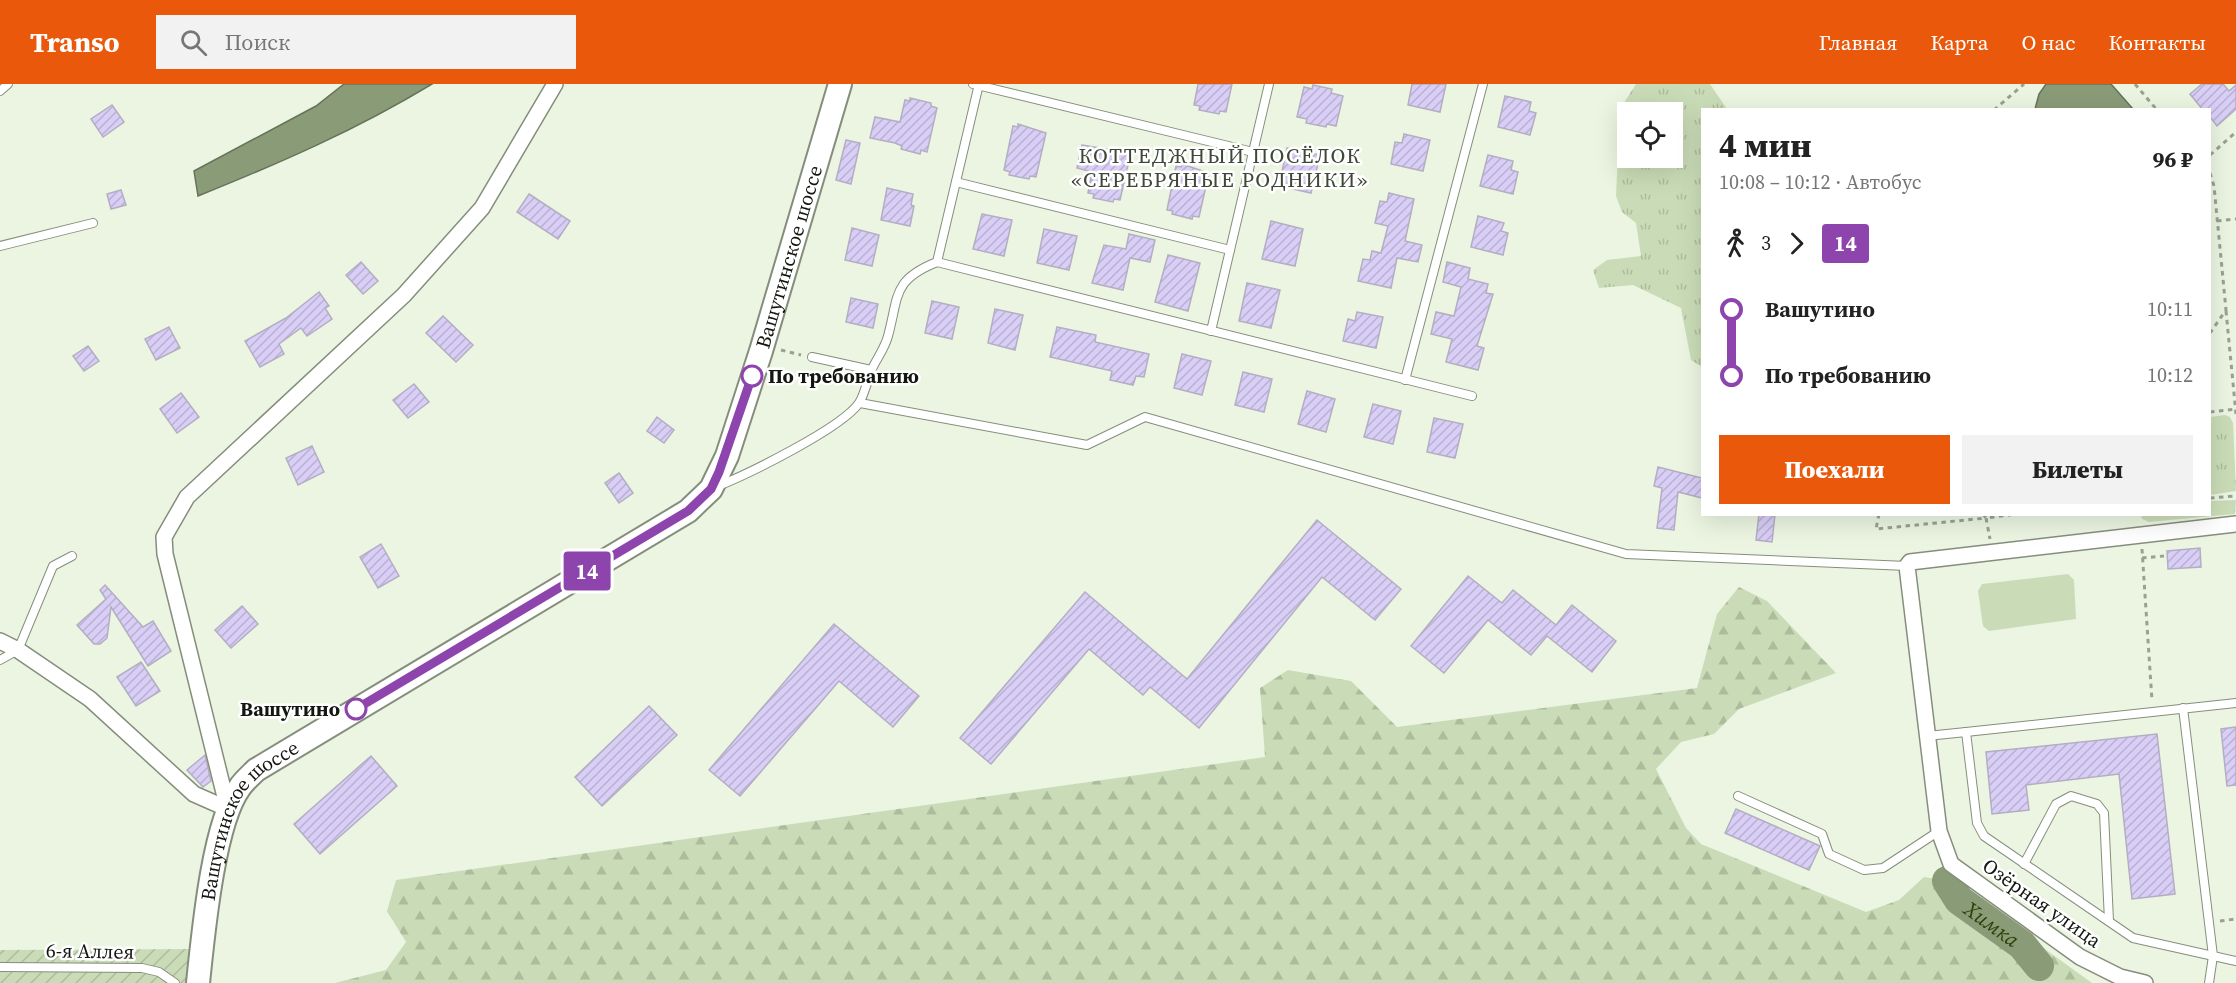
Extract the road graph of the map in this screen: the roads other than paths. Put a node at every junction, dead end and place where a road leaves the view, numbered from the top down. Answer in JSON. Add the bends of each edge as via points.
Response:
{"nodes":[{"id":1,"x":8,"y":84,"type":"edge"},
{"id":2,"x":555,"y":84,"type":"edge"},
{"id":3,"x":840,"y":84,"type":"edge"},
{"id":4,"x":977,"y":84,"type":"edge"},
{"id":5,"x":1269,"y":84,"type":"edge"},
{"id":6,"x":1483,"y":84,"type":"edge"},
{"id":7,"x":0,"y":91,"type":"edge"},
{"id":8,"x":1253,"y":152,"type":"junction"},
{"id":9,"x":956,"y":182,"type":"junction"},
{"id":10,"x":93,"y":223,"type":"dead end"},
{"id":11,"x":0,"y":246,"type":"edge"},
{"id":12,"x":1230,"y":250,"type":"junction"},
{"id":13,"x":937,"y":262,"type":"junction"},
{"id":14,"x":1211,"y":331,"type":"junction"},
{"id":15,"x":812,"y":357,"type":"road end"},
{"id":16,"x":871,"y":370,"type":"junction"},
{"id":17,"x":1405,"y":380,"type":"junction"},
{"id":18,"x":1472,"y":396,"type":"dead end"},
{"id":19,"x":860,"y":403,"type":"junction"},
{"id":20,"x":711,"y":489,"type":"junction"},
{"id":21,"x":2236,"y":524,"type":"edge"},
{"id":22,"x":72,"y":556,"type":"dead end"},
{"id":23,"x":1907,"y":566,"type":"junction"},
{"id":24,"x":0,"y":641,"type":"edge"},
{"id":25,"x":18,"y":650,"type":"junction"},
{"id":26,"x":0,"y":660,"type":"edge"},
{"id":27,"x":2236,"y":703,"type":"edge"},
{"id":28,"x":2183,"y":708,"type":"junction"},
{"id":29,"x":1966,"y":732,"type":"junction"},
{"id":30,"x":1927,"y":736,"type":"junction"},
{"id":31,"x":1738,"y":796,"type":"dead end"},
{"id":32,"x":228,"y":809,"type":"junction"},
{"id":33,"x":1939,"y":831,"type":"junction"},
{"id":34,"x":2024,"y":864,"type":"junction"},
{"id":35,"x":2109,"y":921,"type":"junction"},
{"id":36,"x":2213,"y":956,"type":"junction"},
{"id":37,"x":2236,"y":961,"type":"edge"},
{"id":38,"x":0,"y":967,"type":"edge"},
{"id":39,"x":175,"y":983,"type":"edge"},
{"id":40,"x":198,"y":983,"type":"edge"},
{"id":41,"x":2145,"y":983,"type":"edge"},
{"id":42,"x":2209,"y":983,"type":"edge"}],
"edges":[{"from":1,"to":7,"type":"lane"},
{"from":2,"to":32,"type":"street","via":[[482,208],[404,295],[187,497],[164,537]]},
{"from":3,"to":20,"type":"street","name":"Вашутинское шоссе","via":[[761,351],[727,456]]},
{"from":4,"to":8,"type":"lane"},
{"from":4,"to":9,"type":"lane"},
{"from":5,"to":8,"type":"lane"},
{"from":6,"to":17,"type":"lane"},
{"from":8,"to":12,"type":"lane"},
{"from":9,"to":12,"type":"lane"},
{"from":9,"to":13,"type":"lane"},
{"from":10,"to":11,"type":"lane"},
{"from":12,"to":14,"type":"lane"},
{"from":13,"to":14,"type":"lane"},
{"from":13,"to":16,"type":"lane","via":[[914,271],[897,295],[887,339]]},
{"from":14,"to":17,"type":"lane"},
{"from":15,"to":16,"type":"lane"},
{"from":16,"to":19,"type":"lane"},
{"from":17,"to":18,"type":"lane"},
{"from":19,"to":20,"type":"lane","via":[[845,418],[750,473]]},
{"from":19,"to":23,"type":"lane","via":[[1087,445],[1145,417],[1626,554]]},
{"from":20,"to":32,"type":"street","name":"Вашутинское шоссе","via":[[688,511],[256,770],[240,787]]},
{"from":21,"to":23,"type":"street","via":[[1910,562]]},
{"from":22,"to":25,"type":"lane","via":[[53,566]]},
{"from":23,"to":30,"type":"street"},
{"from":24,"to":25,"type":"street"},
{"from":25,"to":26,"type":"lane"},
{"from":25,"to":32,"type":"street","via":[[90,699],[195,795]]},
{"from":27,"to":28,"type":"lane"},
{"from":28,"to":29,"type":"lane"},
{"from":28,"to":36,"type":"lane"},
{"from":29,"to":30,"type":"lane"},
{"from":29,"to":34,"type":"lane","via":[[1977,823],[1984,836]]},
{"from":30,"to":33,"type":"street","name":"Озёрная улица"},
{"from":31,"to":33,"type":"lane","via":[[1822,834],[1829,854],[1864,870],[1883,868]]},
{"from":32,"to":40,"type":"street","name":"Вашутинское шоссе","via":[[203,929]]},
{"from":33,"to":41,"type":"street","name":"Озёрная улица","via":[[1951,864],[2080,957],[2120,977]]},
{"from":34,"to":35,"type":"lane"},
{"from":34,"to":35,"type":"lane","via":[[2056,804],[2071,796],[2097,804],[2104,813]]},
{"from":35,"to":36,"type":"lane","via":[[2133,938]]},
{"from":36,"to":37,"type":"lane"},
{"from":36,"to":42,"type":"lane"},
{"from":38,"to":39,"type":"lane","name":"6-я Аллея","via":[[142,968],[159,972]]}]}
